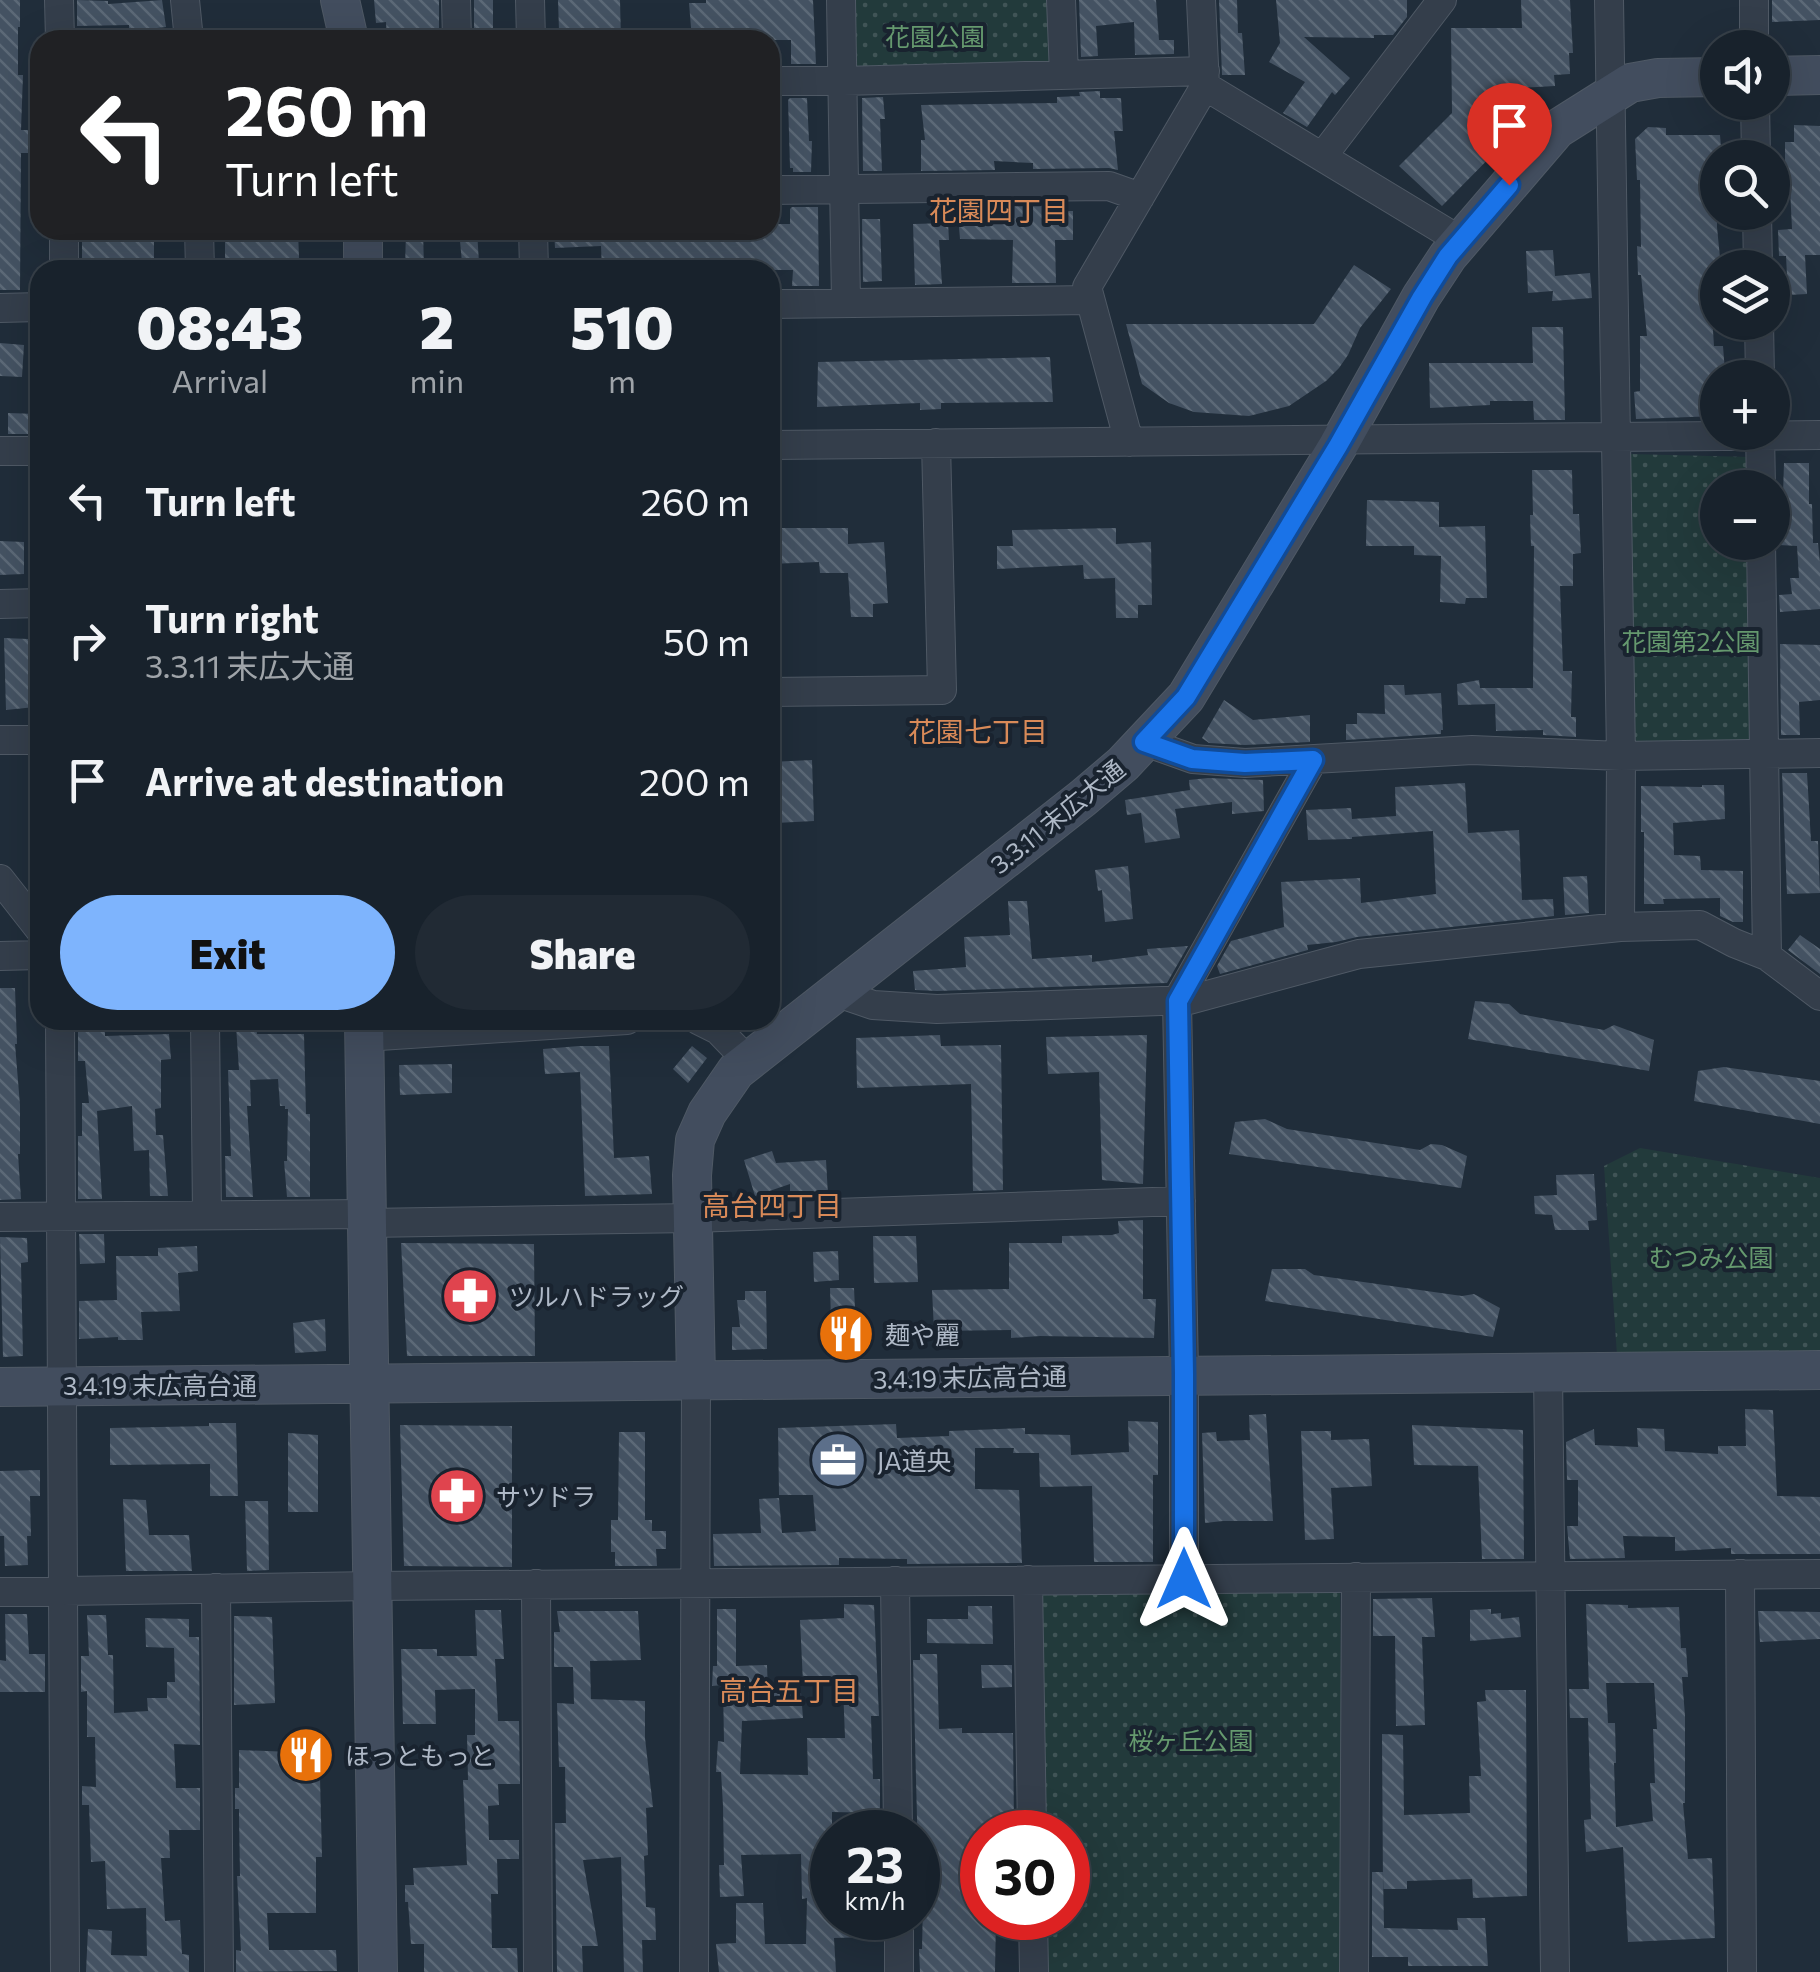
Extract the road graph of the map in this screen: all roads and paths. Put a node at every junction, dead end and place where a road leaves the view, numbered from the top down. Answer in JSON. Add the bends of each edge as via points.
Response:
{"nodes":[{"id":1,"x":59,"y":0,"type":"edge"},
{"id":2,"x":185,"y":0,"type":"edge"},
{"id":3,"x":340,"y":0,"type":"edge"},
{"id":4,"x":456,"y":0,"type":"edge"},
{"id":5,"x":530,"y":0,"type":"edge"},
{"id":6,"x":841,"y":0,"type":"edge"},
{"id":7,"x":1062,"y":0,"type":"edge"},
{"id":8,"x":1201,"y":0,"type":"edge"},
{"id":9,"x":1442,"y":0,"type":"edge"},
{"id":10,"x":1609,"y":0,"type":"edge"},
{"id":11,"x":1754,"y":0,"type":"edge"},
{"id":12,"x":60,"y":30,"type":"edge"},
{"id":13,"x":189,"y":30,"type":"edge"},
{"id":14,"x":347,"y":30,"type":"edge"},
{"id":15,"x":457,"y":30,"type":"edge"},
{"id":16,"x":530,"y":30,"type":"edge"},
{"id":17,"x":1754,"y":30,"type":"edge"},
{"id":18,"x":1064,"y":75,"type":"junction"},
{"id":19,"x":1820,"y":75,"type":"edge"},
{"id":20,"x":1790,"y":76,"type":"edge"},
{"id":21,"x":1700,"y":77,"type":"edge"},
{"id":22,"x":1205,"y":78,"type":"junction"},
{"id":23,"x":780,"y":81,"type":"edge"},
{"id":24,"x":843,"y":82,"type":"junction"},
{"id":25,"x":1612,"y":93,"type":"junction"},
{"id":26,"x":1322,"y":157,"type":"junction"},
{"id":27,"x":780,"y":190,"type":"edge"},
{"id":28,"x":844,"y":190,"type":"junction"},
{"id":29,"x":1140,"y":197,"type":"junction"},
{"id":30,"x":1461,"y":241,"type":"junction"},
{"id":31,"x":1090,"y":300,"type":"junction"},
{"id":32,"x":846,"y":303,"type":"junction"},
{"id":33,"x":780,"y":304,"type":"edge"},
{"id":34,"x":30,"y":307,"type":"edge"},
{"id":35,"x":0,"y":308,"type":"edge"},
{"id":36,"x":1790,"y":434,"type":"edge"},
{"id":37,"x":1820,"y":435,"type":"edge"},
{"id":38,"x":1700,"y":436,"type":"edge"},
{"id":39,"x":1614,"y":438,"type":"junction"},
{"id":40,"x":1342,"y":439,"type":"junction"},
{"id":41,"x":1129,"y":442,"type":"junction"},
{"id":42,"x":936,"y":444,"type":"junction"},
{"id":43,"x":780,"y":445,"type":"edge"},
{"id":44,"x":0,"y":451,"type":"edge"},
{"id":45,"x":30,"y":451,"type":"edge"},
{"id":46,"x":1762,"y":560,"type":"edge"},
{"id":47,"x":30,"y":603,"type":"edge"},
{"id":48,"x":0,"y":604,"type":"edge"},
{"id":49,"x":780,"y":692,"type":"edge"},
{"id":50,"x":0,"y":740,"type":"edge"},
{"id":51,"x":30,"y":740,"type":"edge"},
{"id":52,"x":1144,"y":742,"type":"junction"},
{"id":53,"x":1820,"y":753,"type":"edge"},
{"id":54,"x":1763,"y":754,"type":"junction"},
{"id":55,"x":1621,"y":756,"type":"junction"},
{"id":56,"x":1313,"y":760,"type":"junction"},
{"id":57,"x":0,"y":880,"type":"edge"},
{"id":58,"x":30,"y":918,"type":"edge"},
{"id":59,"x":1620,"y":927,"type":"junction"},
{"id":60,"x":30,"y":955,"type":"edge"},
{"id":61,"x":0,"y":956,"type":"edge"},
{"id":62,"x":1767,"y":956,"type":"junction"},
{"id":63,"x":835,"y":992,"type":"junction"},
{"id":64,"x":1820,"y":996,"type":"edge"},
{"id":65,"x":1178,"y":1001,"type":"junction"},
{"id":66,"x":60,"y":1030,"type":"edge"},
{"id":67,"x":205,"y":1030,"type":"edge"},
{"id":68,"x":364,"y":1030,"type":"edge"},
{"id":69,"x":718,"y":1030,"type":"edge"},
{"id":70,"x":748,"y":1062,"type":"junction"},
{"id":71,"x":1181,"y":1201,"type":"junction"},
{"id":72,"x":207,"y":1215,"type":"junction"},
{"id":73,"x":62,"y":1216,"type":"junction"},
{"id":74,"x":0,"y":1217,"type":"edge"},
{"id":75,"x":366,"y":1218,"type":"junction"},
{"id":76,"x":693,"y":1218,"type":"junction"},
{"id":77,"x":1820,"y":1370,"type":"edge"},
{"id":78,"x":1548,"y":1372,"type":"junction"},
{"id":79,"x":1184,"y":1374,"type":"junction"},
{"id":80,"x":696,"y":1380,"type":"junction"},
{"id":81,"x":370,"y":1383,"type":"junction"},
{"id":82,"x":61,"y":1385,"type":"junction"},
{"id":83,"x":0,"y":1386,"type":"edge"},
{"id":84,"x":1740,"y":1574,"type":"junction"},
{"id":85,"x":1820,"y":1574,"type":"edge"},
{"id":86,"x":1550,"y":1576,"type":"junction"},
{"id":87,"x":1356,"y":1578,"type":"junction"},
{"id":88,"x":1184,"y":1579,"type":"junction"},
{"id":89,"x":1028,"y":1580,"type":"junction"},
{"id":90,"x":895,"y":1581,"type":"junction"},
{"id":91,"x":694,"y":1583,"type":"junction"},
{"id":92,"x":536,"y":1584,"type":"junction"},
{"id":93,"x":373,"y":1586,"type":"junction"},
{"id":94,"x":216,"y":1588,"type":"junction"},
{"id":95,"x":62,"y":1590,"type":"junction"},
{"id":96,"x":0,"y":1592,"type":"edge"},
{"id":97,"x":898,"y":1810,"type":"edge"},
{"id":98,"x":1032,"y":1810,"type":"edge"},
{"id":99,"x":898,"y":1940,"type":"edge"},
{"id":100,"x":1033,"y":1940,"type":"edge"},
{"id":101,"x":65,"y":1972,"type":"edge"},
{"id":102,"x":219,"y":1972,"type":"edge"},
{"id":103,"x":378,"y":1972,"type":"edge"},
{"id":104,"x":538,"y":1972,"type":"edge"},
{"id":105,"x":694,"y":1972,"type":"edge"},
{"id":106,"x":899,"y":1972,"type":"edge"},
{"id":107,"x":1034,"y":1972,"type":"edge"},
{"id":108,"x":1354,"y":1972,"type":"edge"},
{"id":109,"x":1556,"y":1972,"type":"edge"},
{"id":110,"x":1742,"y":1972,"type":"edge"}],
"edges":[{"from":1,"to":12,"type":"street"},
{"from":2,"to":13,"type":"street"},
{"from":3,"to":14,"type":"street"},
{"from":4,"to":15,"type":"street"},
{"from":5,"to":16,"type":"street"},
{"from":6,"to":24,"type":"street"},
{"from":7,"to":18,"type":"street"},
{"from":8,"to":22,"type":"street"},
{"from":9,"to":26,"type":"street"},
{"from":10,"to":25,"type":"street"},
{"from":11,"to":17,"type":"street"},
{"from":18,"to":22,"type":"street"},
{"from":18,"to":24,"type":"street"},
{"from":19,"to":20,"type":"street"},
{"from":21,"to":25,"type":"street","name":"3.3.11 末広大通","via":[[1658,78]]},
{"from":22,"to":26,"type":"street"},
{"from":22,"to":29,"type":"street"},
{"from":23,"to":24,"type":"street"},
{"from":24,"to":28,"type":"street"},
{"from":25,"to":30,"type":"street","name":"3.3.11 末広大通","via":[[1557,129]]},
{"from":25,"to":39,"type":"street"},
{"from":26,"to":30,"type":"street"},
{"from":27,"to":28,"type":"street"},
{"from":28,"to":29,"type":"street","via":[[1109,186]]},
{"from":28,"to":32,"type":"street"},
{"from":29,"to":31,"type":"street","via":[[1086,287]]},
{"from":30,"to":40,"type":"street","name":"3.3.11 末広大通"},
{"from":31,"to":32,"type":"street"},
{"from":31,"to":41,"type":"street"},
{"from":32,"to":33,"type":"street"},
{"from":34,"to":35,"type":"street"},
{"from":36,"to":37,"type":"street"},
{"from":38,"to":39,"type":"street"},
{"from":39,"to":40,"type":"street"},
{"from":39,"to":55,"type":"street"},
{"from":40,"to":41,"type":"street"},
{"from":40,"to":52,"type":"street","name":"3.3.11 末広大通","via":[[1186,697]]},
{"from":41,"to":42,"type":"street"},
{"from":42,"to":43,"type":"street"},
{"from":42,"to":49,"type":"street","via":[[942,690]]},
{"from":44,"to":45,"type":"street"},
{"from":46,"to":54,"type":"street"},
{"from":47,"to":48,"type":"street"},
{"from":50,"to":51,"type":"street"},
{"from":52,"to":56,"type":"street","via":[[1192,759]]},
{"from":52,"to":63,"type":"street","name":"3.3.11 末広大通","via":[[1083,798]]},
{"from":53,"to":54,"type":"street"},
{"from":54,"to":55,"type":"street"},
{"from":54,"to":62,"type":"street"},
{"from":55,"to":56,"type":"street","via":[[1472,750]]},
{"from":55,"to":59,"type":"street"},
{"from":56,"to":65,"type":"street"},
{"from":57,"to":58,"type":"street"},
{"from":59,"to":62,"type":"street","via":[[1700,926]]},
{"from":59,"to":65,"type":"street","via":[[1359,954]]},
{"from":60,"to":61,"type":"street"},
{"from":62,"to":64,"type":"street"},
{"from":63,"to":65,"type":"street","via":[[873,1006],[937,1009]]},
{"from":63,"to":70,"type":"street","name":"3.3.11 末広大通"},
{"from":65,"to":71,"type":"street"},
{"from":66,"to":73,"type":"street"},
{"from":67,"to":72,"type":"street"},
{"from":68,"to":75,"type":"street"},
{"from":69,"to":70,"type":"street"},
{"from":70,"to":76,"type":"street","name":"3.3.11 末広大通","via":[[707,1113],[695,1140]]},
{"from":71,"to":76,"type":"street"},
{"from":71,"to":79,"type":"street"},
{"from":72,"to":73,"type":"street"},
{"from":72,"to":75,"type":"street"},
{"from":73,"to":74,"type":"street"},
{"from":73,"to":82,"type":"street"},
{"from":75,"to":76,"type":"street"},
{"from":75,"to":81,"type":"street"},
{"from":76,"to":80,"type":"street","name":"3.3.11 末広大通"},
{"from":77,"to":78,"type":"street","name":"3.4.19 末広高台通"},
{"from":78,"to":79,"type":"street","name":"3.4.19 末広高台通"},
{"from":78,"to":86,"type":"street"},
{"from":79,"to":80,"type":"street","name":"3.4.19 末広高台通"},
{"from":79,"to":88,"type":"street"},
{"from":80,"to":81,"type":"street","name":"3.4.19 末広高台通"},
{"from":80,"to":91,"type":"street"},
{"from":81,"to":82,"type":"street","name":"3.4.19 末広高台通"},
{"from":81,"to":93,"type":"street"},
{"from":82,"to":83,"type":"street","name":"3.4.19 末広高台通"},
{"from":82,"to":95,"type":"street"},
{"from":84,"to":85,"type":"street"},
{"from":84,"to":86,"type":"street"},
{"from":84,"to":110,"type":"street"},
{"from":86,"to":87,"type":"street"},
{"from":86,"to":109,"type":"street"},
{"from":87,"to":88,"type":"street"},
{"from":87,"to":108,"type":"street"},
{"from":88,"to":89,"type":"street"},
{"from":89,"to":90,"type":"street"},
{"from":89,"to":98,"type":"street"},
{"from":90,"to":91,"type":"street"},
{"from":90,"to":97,"type":"street"},
{"from":91,"to":92,"type":"street"},
{"from":91,"to":105,"type":"street"},
{"from":92,"to":93,"type":"street"},
{"from":92,"to":104,"type":"street"},
{"from":93,"to":94,"type":"street"},
{"from":93,"to":103,"type":"street"},
{"from":94,"to":95,"type":"street"},
{"from":94,"to":102,"type":"street"},
{"from":95,"to":96,"type":"street"},
{"from":95,"to":101,"type":"street"},
{"from":99,"to":106,"type":"street"},
{"from":100,"to":107,"type":"street"}]}
